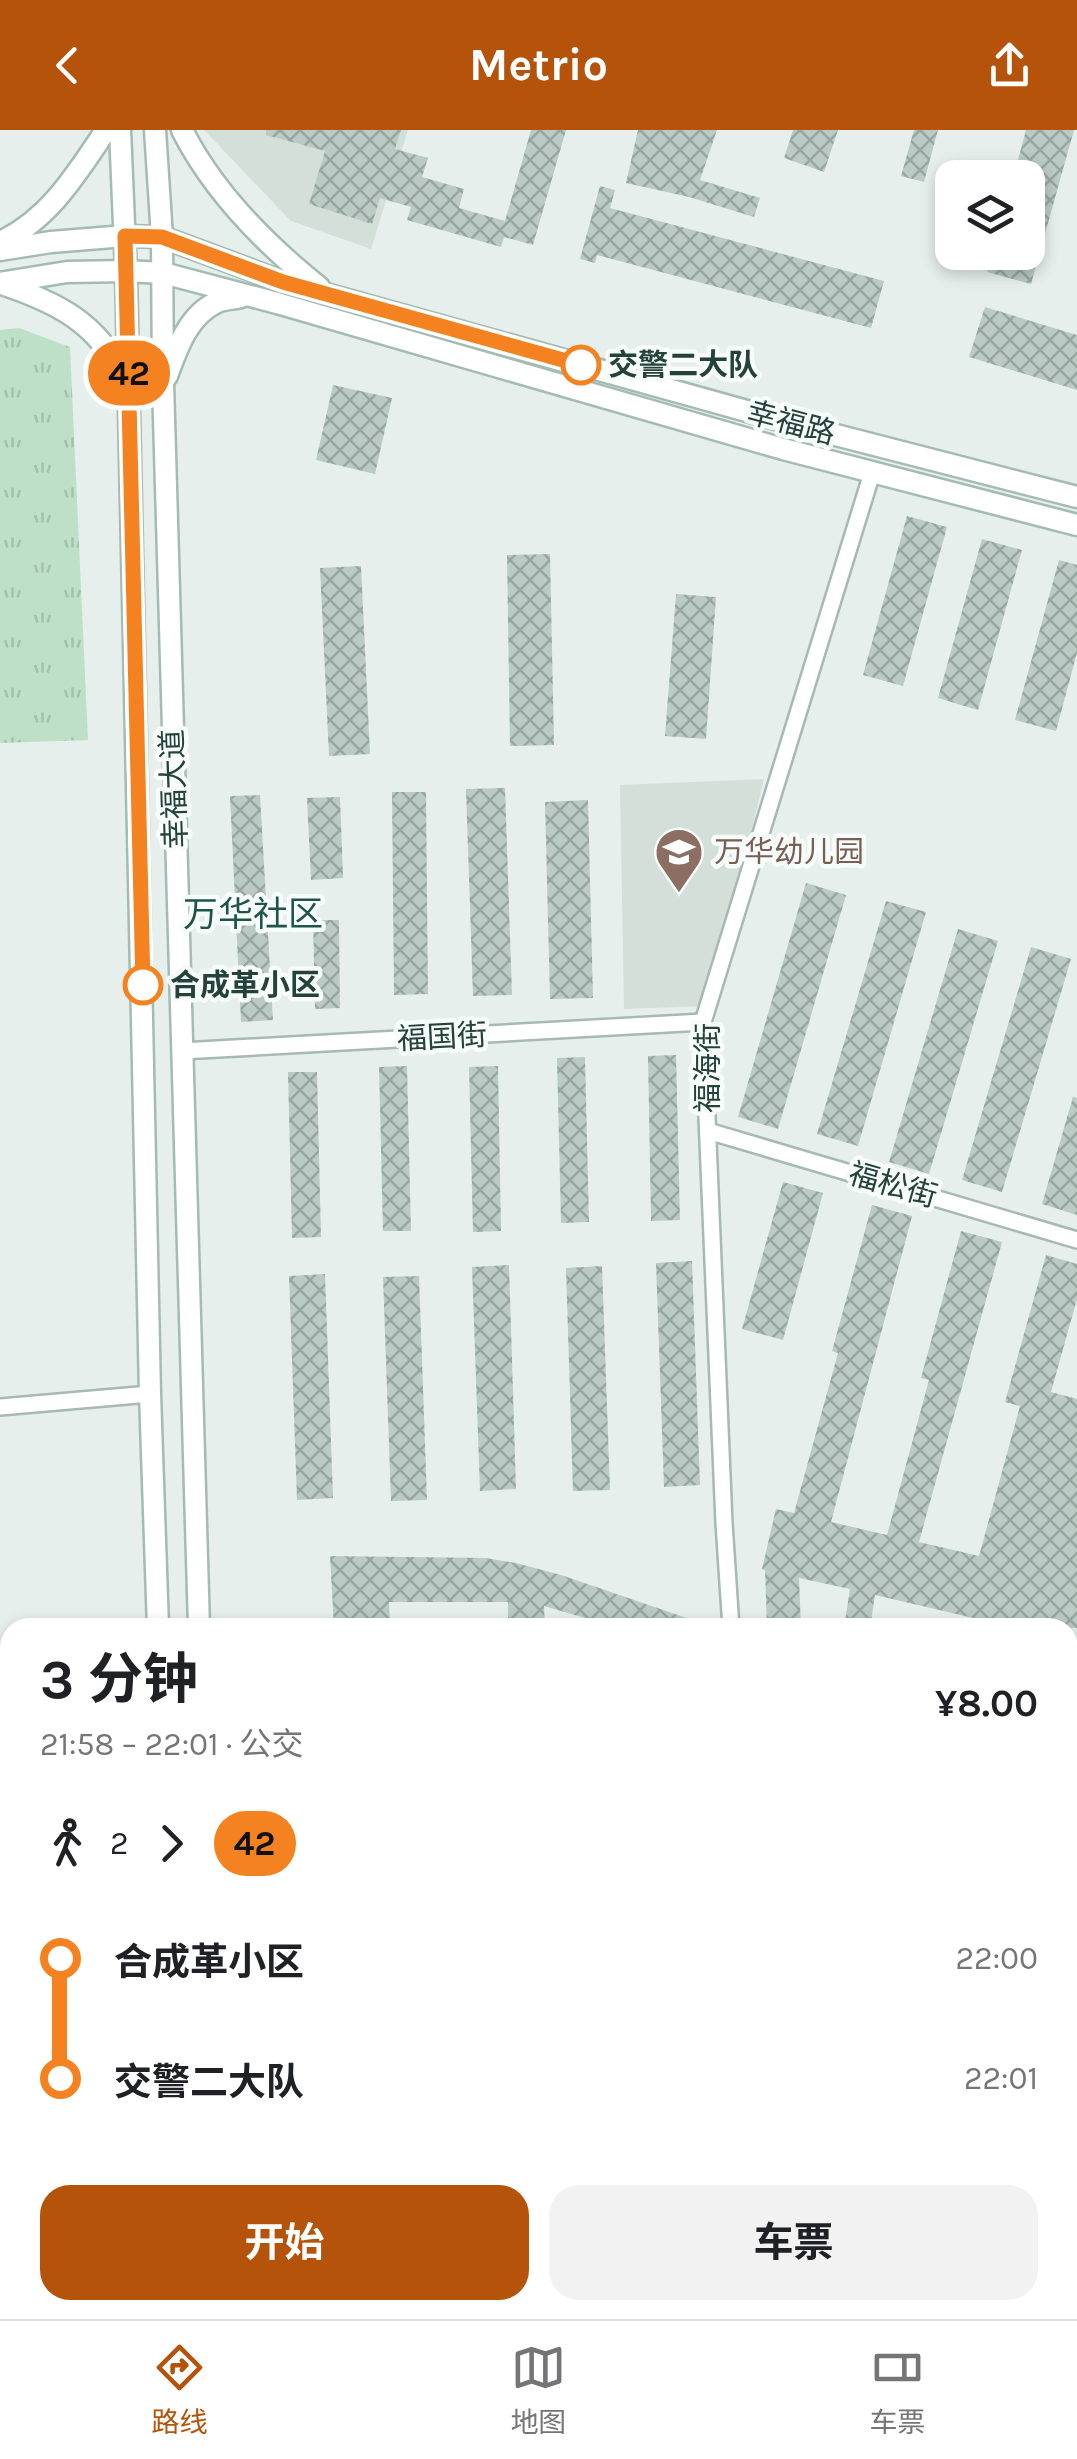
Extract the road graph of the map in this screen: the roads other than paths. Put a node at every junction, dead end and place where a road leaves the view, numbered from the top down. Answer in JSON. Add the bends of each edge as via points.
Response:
{"nodes":[{"id":1,"x":106,"y":130,"type":"edge"},
{"id":2,"x":120,"y":130,"type":"edge"},
{"id":3,"x":155,"y":130,"type":"edge"},
{"id":4,"x":182,"y":130,"type":"edge"},
{"id":5,"x":125,"y":236,"type":"junction"},
{"id":6,"x":162,"y":237,"type":"junction"},
{"id":7,"x":0,"y":242,"type":"edge"},
{"id":8,"x":0,"y":250,"type":"edge"},
{"id":9,"x":126,"y":270,"type":"junction"},
{"id":10,"x":163,"y":273,"type":"junction"},
{"id":11,"x":0,"y":283,"type":"edge"},
{"id":12,"x":328,"y":295,"type":"junction"},
{"id":13,"x":248,"y":296,"type":"junction"},
{"id":14,"x":163,"y":384,"type":"junction"},
{"id":15,"x":129,"y":386,"type":"junction"},
{"id":16,"x":872,"y":473,"type":"junction"},
{"id":17,"x":1077,"y":497,"type":"edge"},
{"id":18,"x":1077,"y":525,"type":"edge"},
{"id":19,"x":703,"y":1022,"type":"junction"},
{"id":20,"x":182,"y":1051,"type":"junction"},
{"id":21,"x":708,"y":1131,"type":"junction"},
{"id":22,"x":1077,"y":1240,"type":"edge"},
{"id":23,"x":150,"y":1394,"type":"junction"},
{"id":24,"x":0,"y":1407,"type":"edge"},
{"id":25,"x":158,"y":1618,"type":"edge"},
{"id":26,"x":199,"y":1618,"type":"edge"},
{"id":27,"x":730,"y":1618,"type":"edge"}],
"edges":[{"from":1,"to":7,"type":"main road","via":[[48,210]]},
{"from":2,"to":5,"type":"main road","name":"幸福大道"},
{"from":3,"to":6,"type":"main road","name":"幸福大道"},
{"from":4,"to":12,"type":"main road","via":[[254,230]]},
{"from":5,"to":6,"type":"main road","name":"幸福路"},
{"from":5,"to":8,"type":"main road","name":"幸福路"},
{"from":5,"to":9,"type":"main road","name":"幸福大道"},
{"from":6,"to":10,"type":"main road","name":"幸福大道"},
{"from":6,"to":12,"type":"main road","name":"幸福路"},
{"from":9,"to":10,"type":"main road","name":"幸福路"},
{"from":9,"to":11,"type":"main road","name":"幸福路"},
{"from":9,"to":15,"type":"main road","name":"幸福大道"},
{"from":10,"to":13,"type":"main road","name":"幸福路"},
{"from":10,"to":14,"type":"main road","name":"幸福大道"},
{"from":11,"to":15,"type":"main road","via":[[72,316],[112,354]]},
{"from":12,"to":17,"type":"main road","name":"幸福路"},
{"from":13,"to":14,"type":"main road","via":[[216,302],[196,317]]},
{"from":13,"to":16,"type":"main road","name":"幸福路"},
{"from":14,"to":20,"type":"main road","name":"幸福大道"},
{"from":15,"to":23,"type":"main road","name":"幸福大道"},
{"from":16,"to":18,"type":"main road","name":"幸福路"},
{"from":16,"to":19,"type":"street","name":"福海街"},
{"from":19,"to":20,"type":"street","name":"福国街"},
{"from":19,"to":21,"type":"street","name":"福海街"},
{"from":20,"to":26,"type":"main road","name":"幸福大道"},
{"from":21,"to":22,"type":"street","name":"福松街"},
{"from":21,"to":27,"type":"street","name":"福海街"},
{"from":23,"to":24,"type":"street"},
{"from":23,"to":25,"type":"main road","name":"幸福大道"}]}
